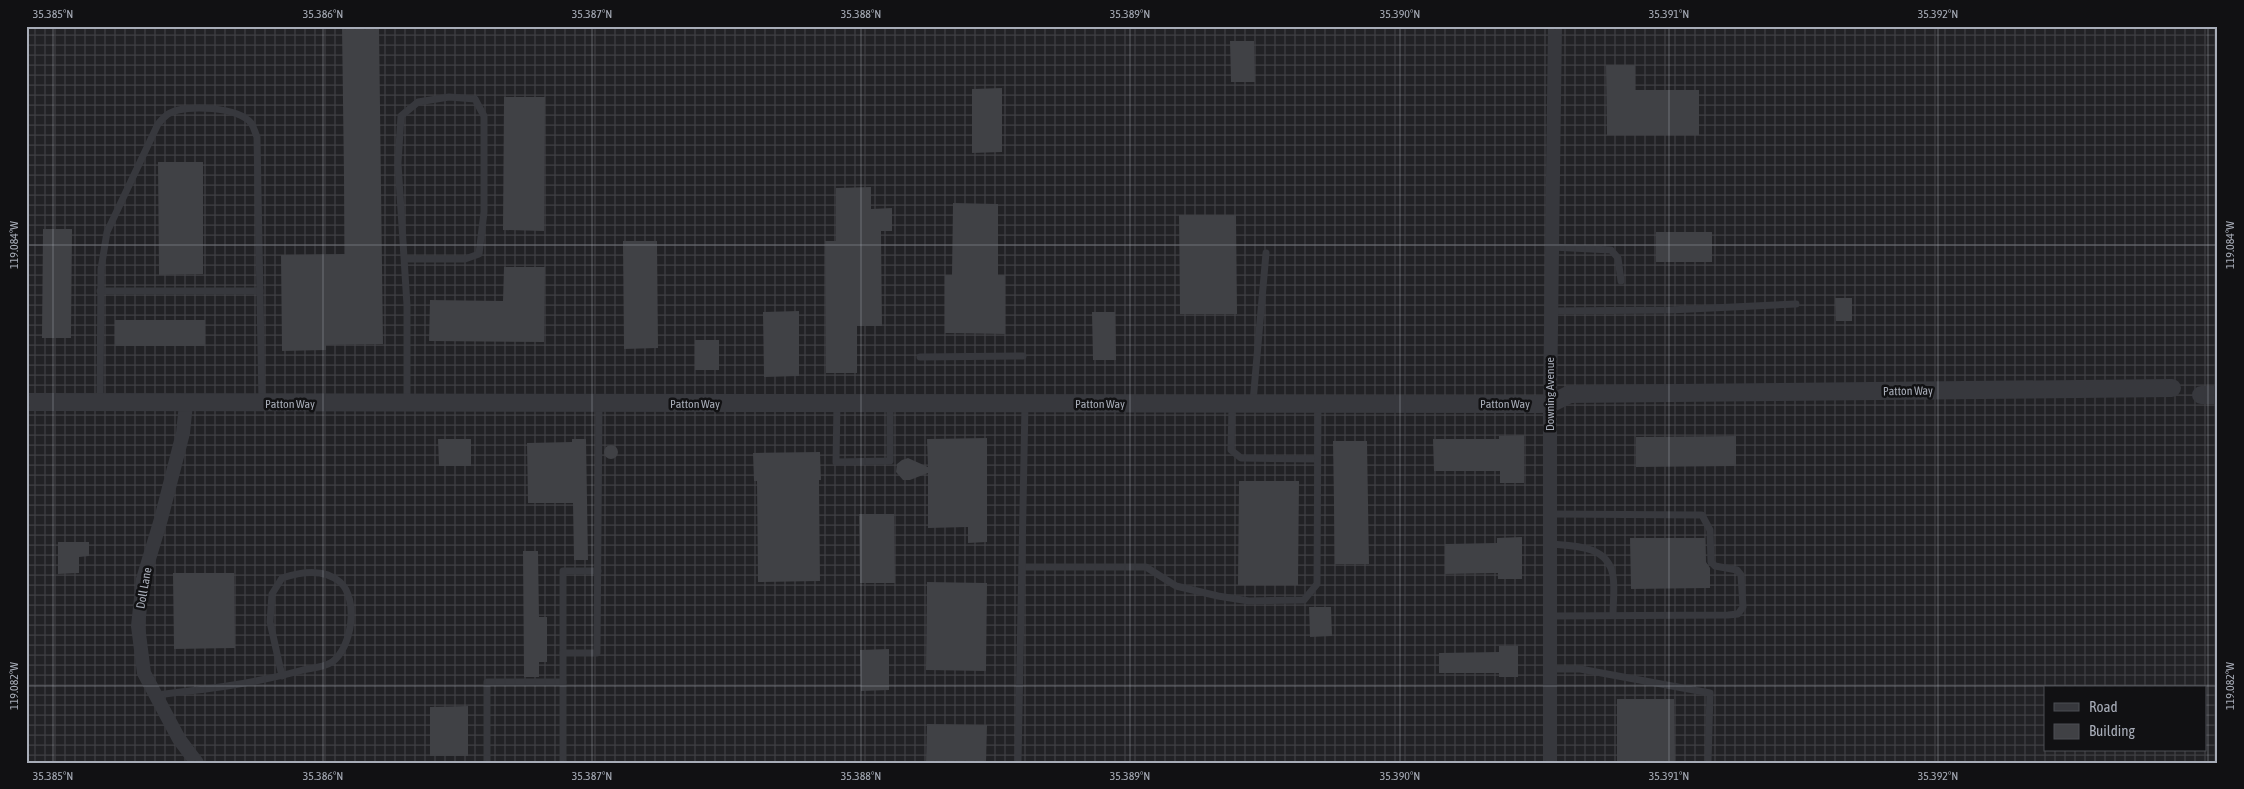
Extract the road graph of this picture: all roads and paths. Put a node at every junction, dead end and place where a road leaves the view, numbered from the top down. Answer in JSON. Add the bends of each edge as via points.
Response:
{"nodes":[{"id":1,"x":1555,"y":26,"type":"edge"},
{"id":2,"x":1552,"y":246,"type":"junction"},
{"id":3,"x":1266,"y":253,"type":"dead end"},
{"id":4,"x":405,"y":259,"type":"junction"},
{"id":5,"x":1620,"y":281,"type":"dead end"},
{"id":6,"x":100,"y":291,"type":"junction"},
{"id":7,"x":260,"y":291,"type":"junction"},
{"id":8,"x":1796,"y":304,"type":"dead end"},
{"id":9,"x":1551,"y":311,"type":"junction"},
{"id":10,"x":1023,"y":356,"type":"dead end"},
{"id":11,"x":920,"y":357,"type":"dead end"},
{"id":12,"x":2172,"y":388,"type":"dead end"},
{"id":13,"x":26,"y":402,"type":"edge"},
{"id":14,"x":100,"y":402,"type":"junction"},
{"id":15,"x":186,"y":404,"type":"junction"},
{"id":16,"x":262,"y":404,"type":"junction"},
{"id":17,"x":407,"y":404,"type":"junction"},
{"id":18,"x":599,"y":404,"type":"junction"},
{"id":19,"x":837,"y":404,"type":"junction"},
{"id":20,"x":890,"y":404,"type":"junction"},
{"id":21,"x":1025,"y":404,"type":"junction"},
{"id":22,"x":1232,"y":404,"type":"junction"},
{"id":23,"x":1252,"y":404,"type":"junction"},
{"id":24,"x":1318,"y":404,"type":"junction"},
{"id":25,"x":1550,"y":404,"type":"junction"},
{"id":26,"x":1317,"y":459,"type":"junction"},
{"id":27,"x":1550,"y":514,"type":"junction"},
{"id":28,"x":1550,"y":544,"type":"junction"},
{"id":29,"x":1022,"y":567,"type":"junction"},
{"id":30,"x":598,"y":571,"type":"junction"},
{"id":31,"x":1613,"y":615,"type":"junction"},
{"id":32,"x":1550,"y":616,"type":"junction"},
{"id":33,"x":563,"y":653,"type":"junction"},
{"id":34,"x":1550,"y":669,"type":"junction"},
{"id":35,"x":282,"y":676,"type":"junction"},
{"id":36,"x":563,"y":682,"type":"junction"},
{"id":37,"x":156,"y":695,"type":"junction"},
{"id":38,"x":197,"y":763,"type":"edge"},
{"id":39,"x":487,"y":763,"type":"edge"},
{"id":40,"x":563,"y":763,"type":"edge"},
{"id":41,"x":1018,"y":763,"type":"edge"},
{"id":42,"x":1550,"y":763,"type":"edge"},
{"id":43,"x":1708,"y":763,"type":"edge"}],
"edges":[{"from":1,"to":2,"type":"street","name":"Downing Avenue"},
{"from":2,"to":5,"type":"lane","via":[[1611,250],[1618,258]]},
{"from":2,"to":9,"type":"street","name":"Downing Avenue"},
{"from":3,"to":23,"type":"lane"},
{"from":4,"to":4,"type":"lane","via":[[398,163],[401,116],[418,102],[475,99],[484,116],[484,212],[479,254],[465,259]]},
{"from":4,"to":17,"type":"lane"},
{"from":6,"to":7,"type":"lane"},
{"from":6,"to":7,"type":"lane","via":[[107,232],[158,124],[168,114],[180,110],[221,109],[238,113],[251,123],[257,137]]},
{"from":6,"to":14,"type":"lane"},
{"from":7,"to":16,"type":"lane"},
{"from":8,"to":9,"type":"lane"},
{"from":9,"to":25,"type":"street","name":"Downing Avenue"},
{"from":10,"to":11,"type":"lane"},
{"from":12,"to":25,"type":"street","name":"Patton Way","via":[[1570,394]]},
{"from":13,"to":14,"type":"street","name":"Patton Way"},
{"from":14,"to":15,"type":"street","name":"Patton Way"},
{"from":15,"to":16,"type":"street","name":"Patton Way"},
{"from":15,"to":37,"type":"street","name":"Doll Lane","via":[[183,433],[143,579],[138,626],[144,673]]},
{"from":16,"to":17,"type":"street","name":"Patton Way"},
{"from":17,"to":18,"type":"street","name":"Patton Way"},
{"from":18,"to":19,"type":"street","name":"Patton Way"},
{"from":18,"to":30,"type":"lane"},
{"from":19,"to":20,"type":"street","name":"Patton Way"},
{"from":19,"to":20,"type":"lane","via":[[836,462],[890,461]]},
{"from":20,"to":21,"type":"street","name":"Patton Way"},
{"from":21,"to":22,"type":"street","name":"Patton Way"},
{"from":21,"to":29,"type":"lane"},
{"from":22,"to":23,"type":"street","name":"Patton Way"},
{"from":22,"to":26,"type":"lane","via":[[1231,450],[1241,458]]},
{"from":23,"to":24,"type":"street","name":"Patton Way"},
{"from":24,"to":25,"type":"street","name":"Patton Way"},
{"from":24,"to":26,"type":"lane"},
{"from":25,"to":27,"type":"street","name":"Downing Avenue"},
{"from":26,"to":29,"type":"lane","via":[[1317,584],[1304,600],[1250,601],[1218,596],[1176,586],[1146,567]]},
{"from":27,"to":28,"type":"street","name":"Downing Avenue"},
{"from":27,"to":31,"type":"lane","via":[[1702,515],[1710,530],[1711,562],[1715,566],[1737,570],[1741,575],[1743,607],[1738,614]]},
{"from":28,"to":31,"type":"lane","via":[[1584,546],[1596,551],[1608,564],[1613,576]]},
{"from":28,"to":32,"type":"street","name":"Downing Avenue"},
{"from":29,"to":41,"type":"lane"},
{"from":30,"to":33,"type":"lane","via":[[598,653]]},
{"from":30,"to":33,"type":"lane","via":[[563,571]]},
{"from":31,"to":32,"type":"lane"},
{"from":32,"to":34,"type":"street","name":"Downing Avenue"},
{"from":33,"to":36,"type":"lane"},
{"from":34,"to":42,"type":"street","name":"Downing Avenue"},
{"from":34,"to":43,"type":"lane","via":[[1580,669],[1710,693]]},
{"from":35,"to":35,"type":"lane","via":[[331,663],[345,649],[351,628],[349,597],[340,582],[323,574],[301,572],[282,578],[272,594],[270,622]]},
{"from":35,"to":37,"type":"lane"},
{"from":36,"to":39,"type":"lane","via":[[487,682]]},
{"from":36,"to":40,"type":"lane"},
{"from":37,"to":38,"type":"street","name":"Doll Lane","via":[[179,738]]}]}
